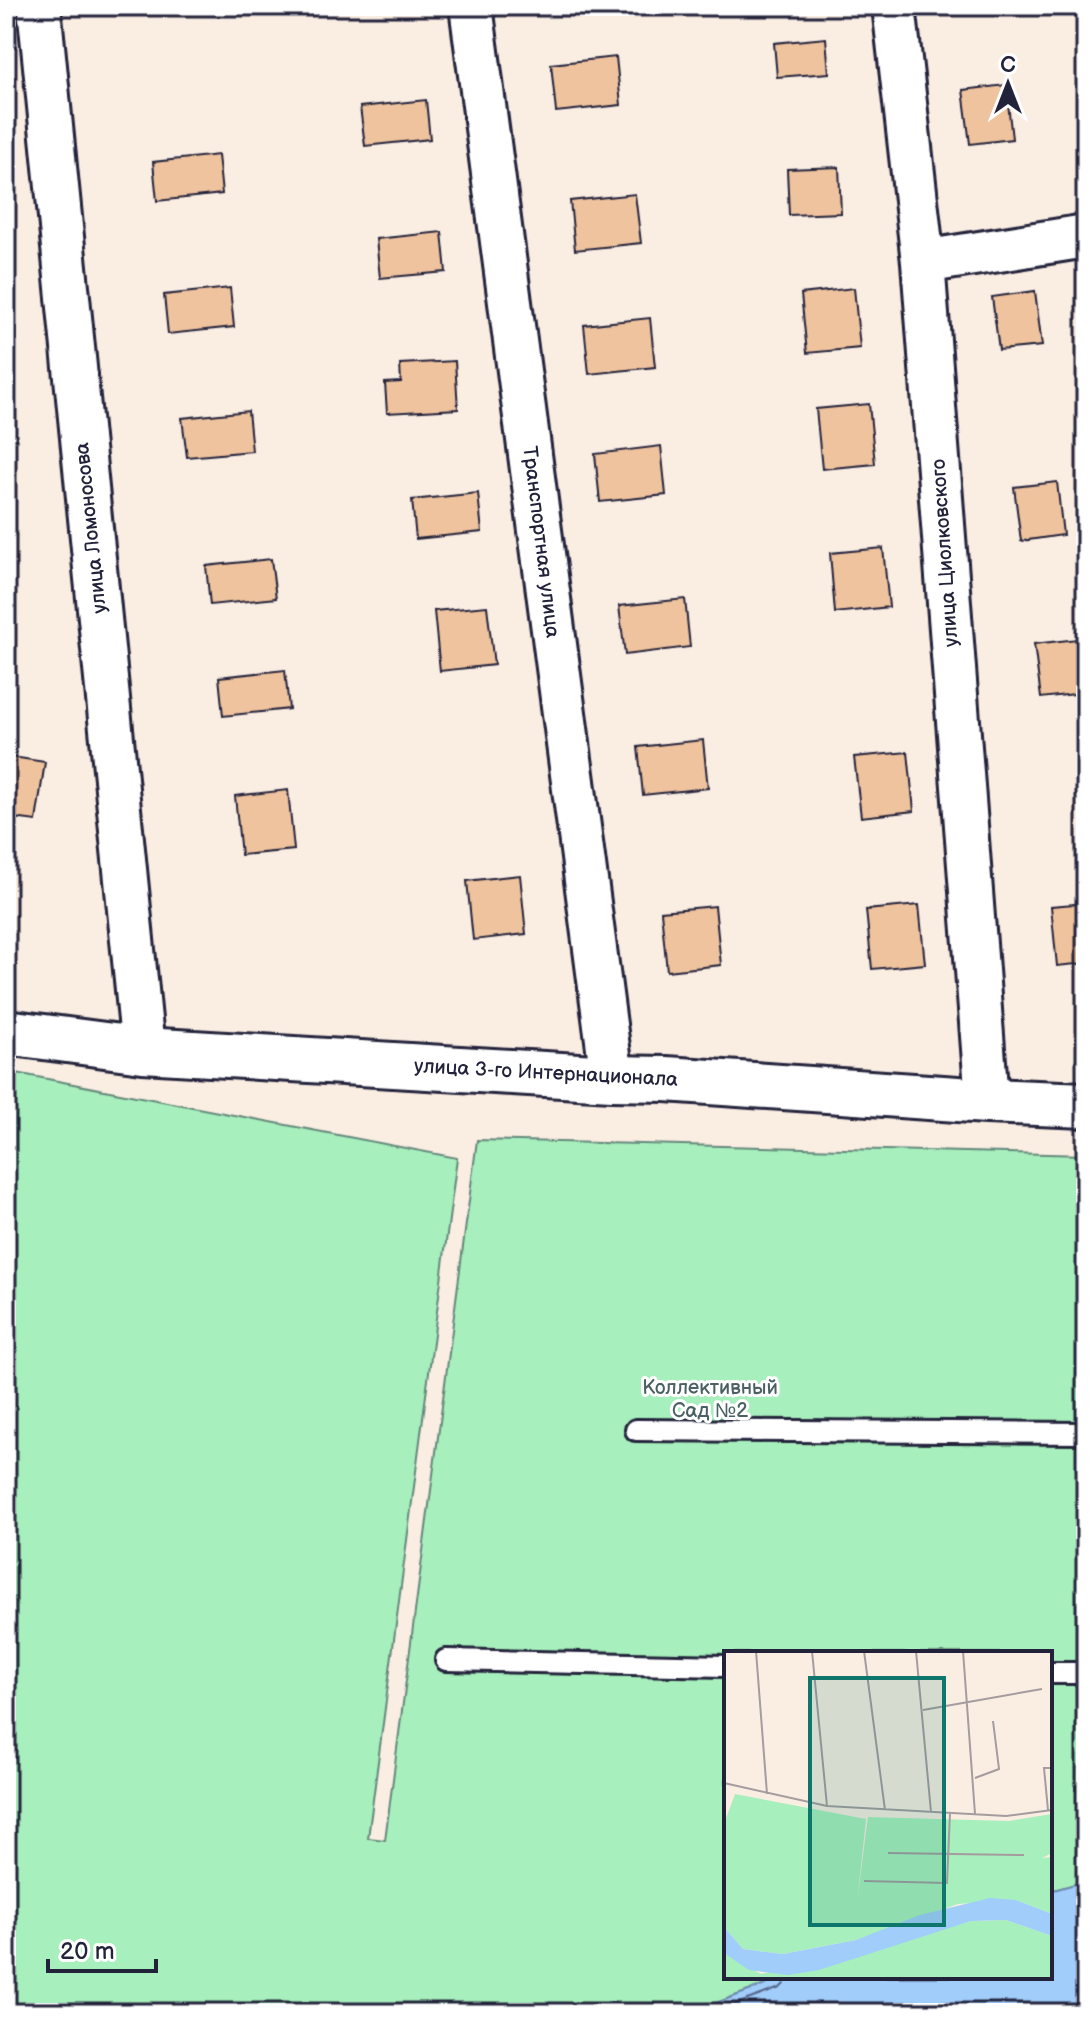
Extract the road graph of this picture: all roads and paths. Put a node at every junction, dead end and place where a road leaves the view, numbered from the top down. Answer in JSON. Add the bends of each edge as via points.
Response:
{"nodes":[{"id":1,"x":39,"y":6,"type":"edge"},
{"id":2,"x":471,"y":6,"type":"edge"},
{"id":3,"x":894,"y":6,"type":"edge"},
{"id":4,"x":1086,"y":236,"type":"edge"},
{"id":5,"x":923,"y":262,"type":"junction"},
{"id":6,"x":6,"y":1032,"type":"edge"},
{"id":7,"x":143,"y":1050,"type":"junction"},
{"id":8,"x":612,"y":1078,"type":"junction"},
{"id":9,"x":987,"y":1101,"type":"junction"},
{"id":10,"x":1086,"y":1105,"type":"edge"},
{"id":11,"x":636,"y":1430,"type":"dead end"},
{"id":12,"x":1086,"y":1433,"type":"edge"},
{"id":13,"x":446,"y":1660,"type":"dead end"},
{"id":14,"x":724,"y":1666,"type":"edge"},
{"id":15,"x":1052,"y":1673,"type":"edge"},
{"id":16,"x":1086,"y":1673,"type":"edge"}],
"edges":[{"from":1,"to":7,"type":"street","name":"улица Ломоносова"},
{"from":2,"to":8,"type":"street","name":"Транспортная улица"},
{"from":3,"to":5,"type":"street","name":"улица Циолковского"},
{"from":4,"to":5,"type":"street"},
{"from":5,"to":9,"type":"street","name":"улица Циолковского"},
{"from":6,"to":7,"type":"main road","name":"улица 3-го Интернационала"},
{"from":7,"to":8,"type":"main road","name":"улица 3-го Интернационала"},
{"from":8,"to":9,"type":"main road","name":"улица 3-го Интернационала"},
{"from":9,"to":10,"type":"main road","name":"улица 3-го Интернационала"},
{"from":11,"to":12,"type":"lane"},
{"from":13,"to":14,"type":"lane"},
{"from":15,"to":16,"type":"lane"}]}
